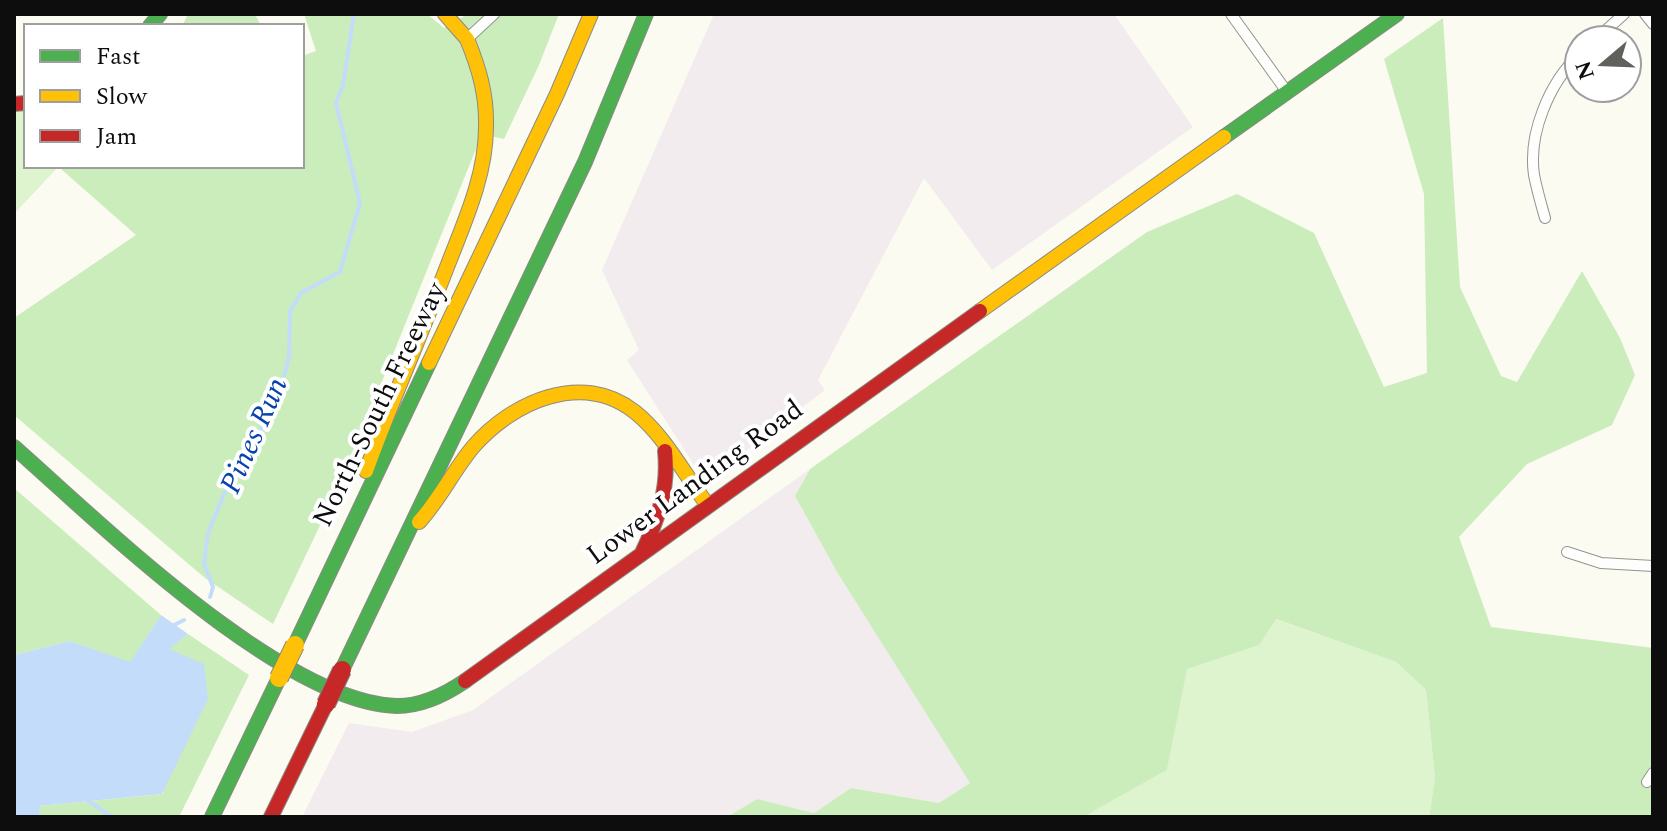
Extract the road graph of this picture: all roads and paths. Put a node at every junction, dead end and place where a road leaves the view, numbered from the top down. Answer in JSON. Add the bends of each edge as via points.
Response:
{"nodes":[{"id":1,"x":445,"y":14,"type":"edge"},
{"id":2,"x":494,"y":14,"type":"edge"},
{"id":3,"x":591,"y":14,"type":"edge"},
{"id":4,"x":646,"y":14,"type":"edge"},
{"id":5,"x":1231,"y":14,"type":"edge"},
{"id":6,"x":1397,"y":14,"type":"edge"},
{"id":7,"x":1645,"y":14,"type":"edge"},
{"id":8,"x":1653,"y":24,"type":"edge"},
{"id":9,"x":467,"y":39,"type":"junction"},
{"id":10,"x":1563,"y":74,"type":"edge"},
{"id":11,"x":1287,"y":92,"type":"junction"},
{"id":12,"x":1545,"y":218,"type":"dead end"},
{"id":13,"x":14,"y":447,"type":"edge"},
{"id":14,"x":665,"y":449,"type":"junction"},
{"id":15,"x":707,"y":504,"type":"junction"},
{"id":16,"x":347,"y":533,"type":"junction"},
{"id":17,"x":406,"y":536,"type":"junction"},
{"id":18,"x":1567,"y":552,"type":"dead end"},
{"id":19,"x":642,"y":553,"type":"junction"},
{"id":20,"x":1653,"y":566,"type":"edge"},
{"id":21,"x":212,"y":817,"type":"edge"},
{"id":22,"x":271,"y":817,"type":"edge"}],
"edges":[{"from":1,"to":9,"type":"main road"},
{"from":2,"to":9,"type":"street"},
{"from":3,"to":16,"type":"main road","name":"North-South Freeway"},
{"from":4,"to":17,"type":"main road","via":[[585,162]]},
{"from":5,"to":11,"type":"street"},
{"from":6,"to":11,"type":"main road","name":"Lower Landing Road"},
{"from":7,"to":8,"type":"street"},
{"from":9,"to":16,"type":"main road","via":[[485,87],[482,168],[375,445]]},
{"from":10,"to":12,"type":"street","via":[[1548,96],[1534,146],[1534,174]]},
{"from":11,"to":15,"type":"main road","name":"Lower Landing Road"},
{"from":13,"to":19,"type":"main road","name":"Lower Landing Road","via":[[185,594],[254,646],[309,679],[363,701],[394,706],[453,689]]},
{"from":14,"to":15,"type":"main road"},
{"from":14,"to":17,"type":"main road","via":[[642,419],[616,400],[583,391],[557,393],[511,413],[479,440],[437,504]]},
{"from":14,"to":19,"type":"main road","via":[[665,499]]},
{"from":15,"to":19,"type":"main road","name":"Lower Landing Road"},
{"from":16,"to":21,"type":"main road","name":"North-South Freeway","bridge":true},
{"from":17,"to":22,"type":"main road","bridge":true},
{"from":18,"to":20,"type":"street","via":[[1601,563]]}]}
